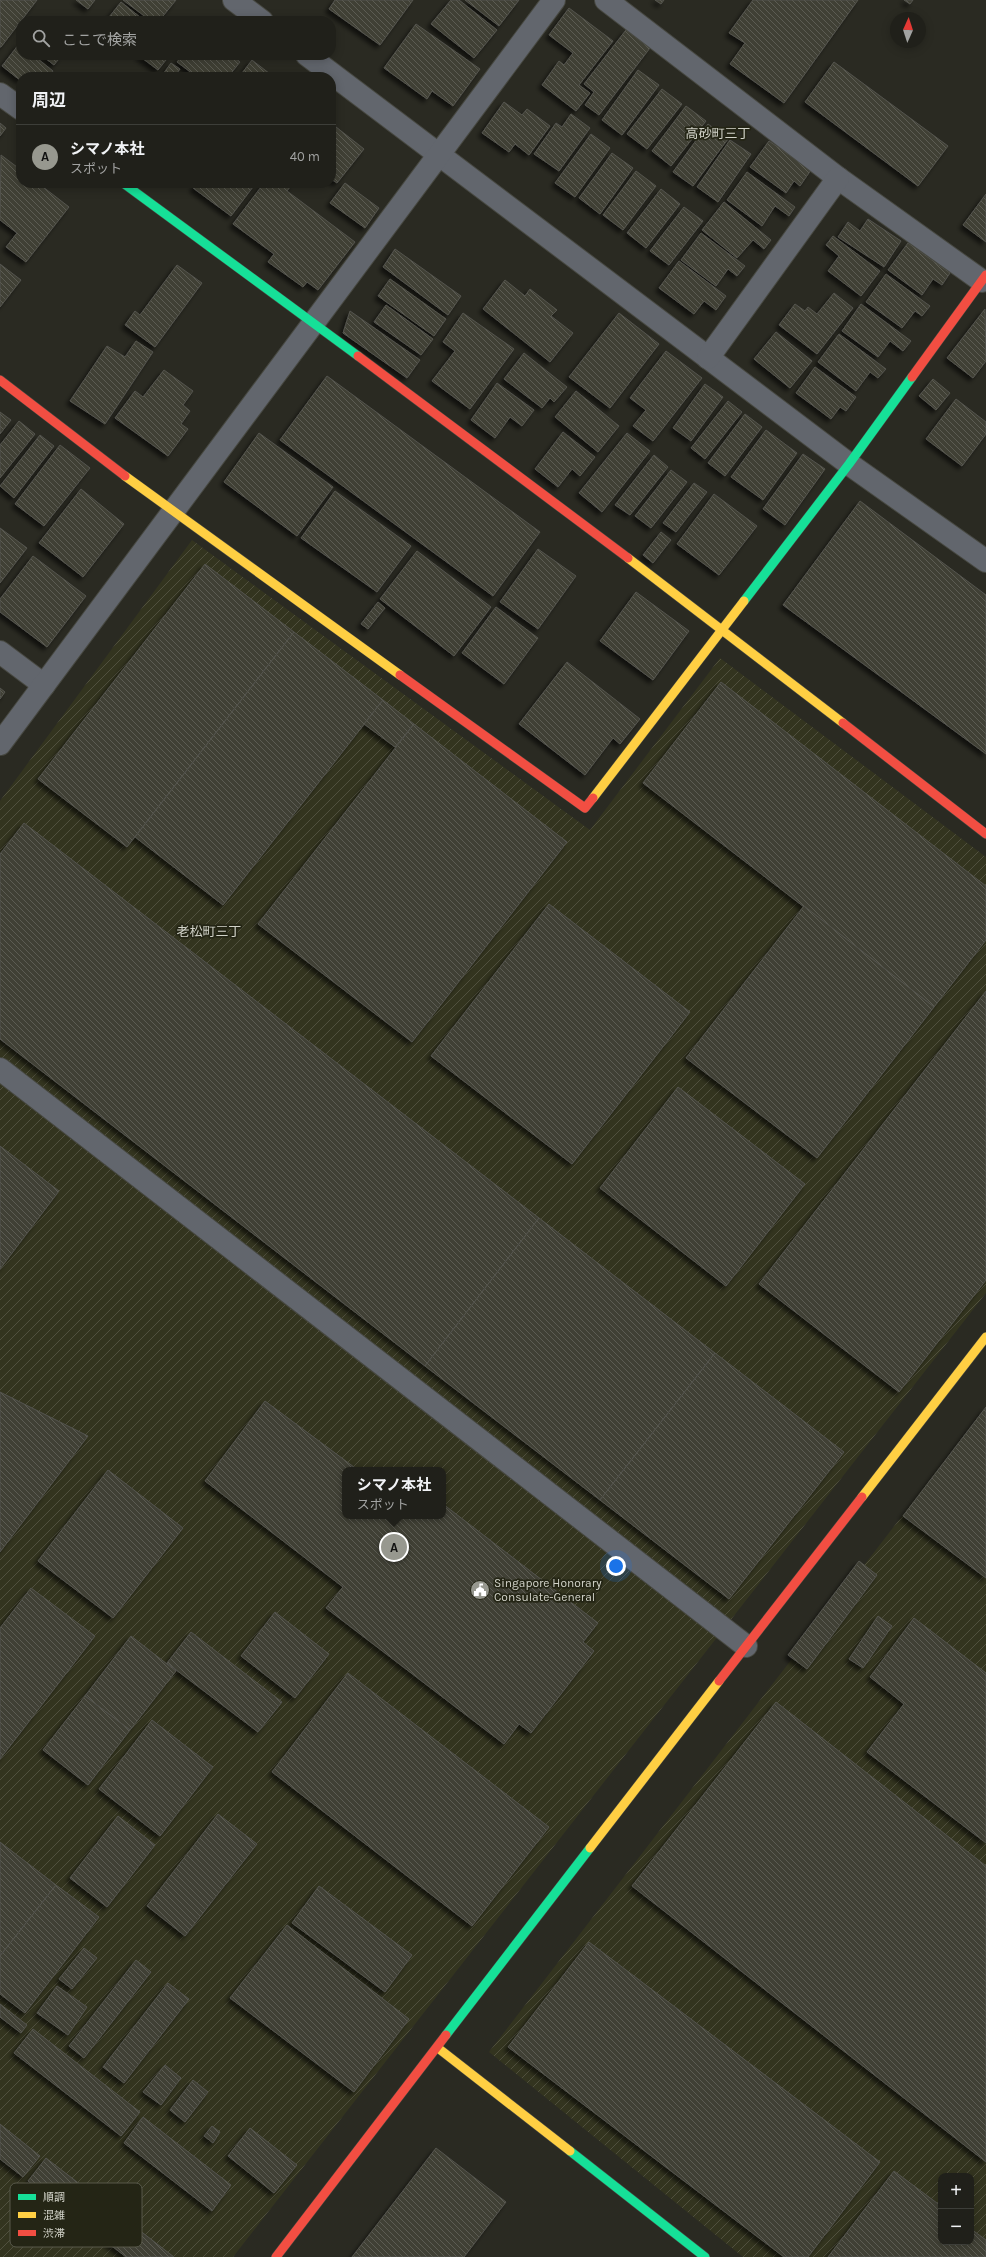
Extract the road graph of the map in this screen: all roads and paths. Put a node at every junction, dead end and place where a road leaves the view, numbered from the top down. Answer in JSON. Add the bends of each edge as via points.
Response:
{"nodes":[{"id":1,"x":234,"y":0,"type":"edge"},
{"id":2,"x":554,"y":0,"type":"edge"},
{"id":3,"x":606,"y":0,"type":"edge"},
{"id":4,"x":255,"y":16,"type":"edge"},
{"id":5,"x":314,"y":60,"type":"edge"},
{"id":6,"x":330,"y":72,"type":"edge"},
{"id":7,"x":336,"y":77,"type":"edge"},
{"id":8,"x":0,"y":94,"type":"edge"},
{"id":9,"x":16,"y":105,"type":"edge"},
{"id":10,"x":440,"y":155,"type":"junction"},
{"id":11,"x":838,"y":178,"type":"junction"},
{"id":12,"x":130,"y":188,"type":"edge"},
{"id":13,"x":984,"y":278,"type":"edge"},
{"id":14,"x":315,"y":322,"type":"junction"},
{"id":15,"x":708,"y":358,"type":"junction"},
{"id":16,"x":0,"y":380,"type":"edge"},
{"id":17,"x":849,"y":464,"type":"junction"},
{"id":18,"x":174,"y":512,"type":"junction"},
{"id":19,"x":986,"y":561,"type":"edge"},
{"id":20,"x":722,"y":630,"type":"junction"},
{"id":21,"x":0,"y":652,"type":"edge"},
{"id":22,"x":44,"y":685,"type":"junction"},
{"id":23,"x":0,"y":744,"type":"edge"},
{"id":24,"x":986,"y":834,"type":"edge"},
{"id":25,"x":0,"y":1069,"type":"edge"},
{"id":26,"x":986,"y":1337,"type":"edge"},
{"id":27,"x":746,"y":1646,"type":"junction"},
{"id":28,"x":438,"y":2048,"type":"junction"},
{"id":29,"x":276,"y":2257,"type":"edge"},
{"id":30,"x":705,"y":2257,"type":"edge"}],
"edges":[{"from":1,"to":4,"type":"street"},
{"from":2,"to":10,"type":"street"},
{"from":3,"to":11,"type":"street"},
{"from":5,"to":6,"type":"street"},
{"from":7,"to":10,"type":"street"},
{"from":8,"to":9,"type":"street"},
{"from":10,"to":14,"type":"street"},
{"from":10,"to":15,"type":"street"},
{"from":11,"to":13,"type":"street"},
{"from":11,"to":15,"type":"street"},
{"from":12,"to":14,"type":"street"},
{"from":13,"to":17,"type":"street"},
{"from":14,"to":18,"type":"street"},
{"from":14,"to":20,"type":"street"},
{"from":15,"to":17,"type":"street"},
{"from":16,"to":18,"type":"street"},
{"from":17,"to":19,"type":"street"},
{"from":17,"to":20,"type":"street"},
{"from":18,"to":20,"type":"street","via":[[586,808]]},
{"from":18,"to":22,"type":"street"},
{"from":20,"to":24,"type":"street"},
{"from":21,"to":22,"type":"street"},
{"from":22,"to":23,"type":"street"},
{"from":25,"to":27,"type":"street"},
{"from":26,"to":27,"type":"street"},
{"from":27,"to":28,"type":"street"},
{"from":28,"to":29,"type":"street"},
{"from":28,"to":30,"type":"street"}]}
